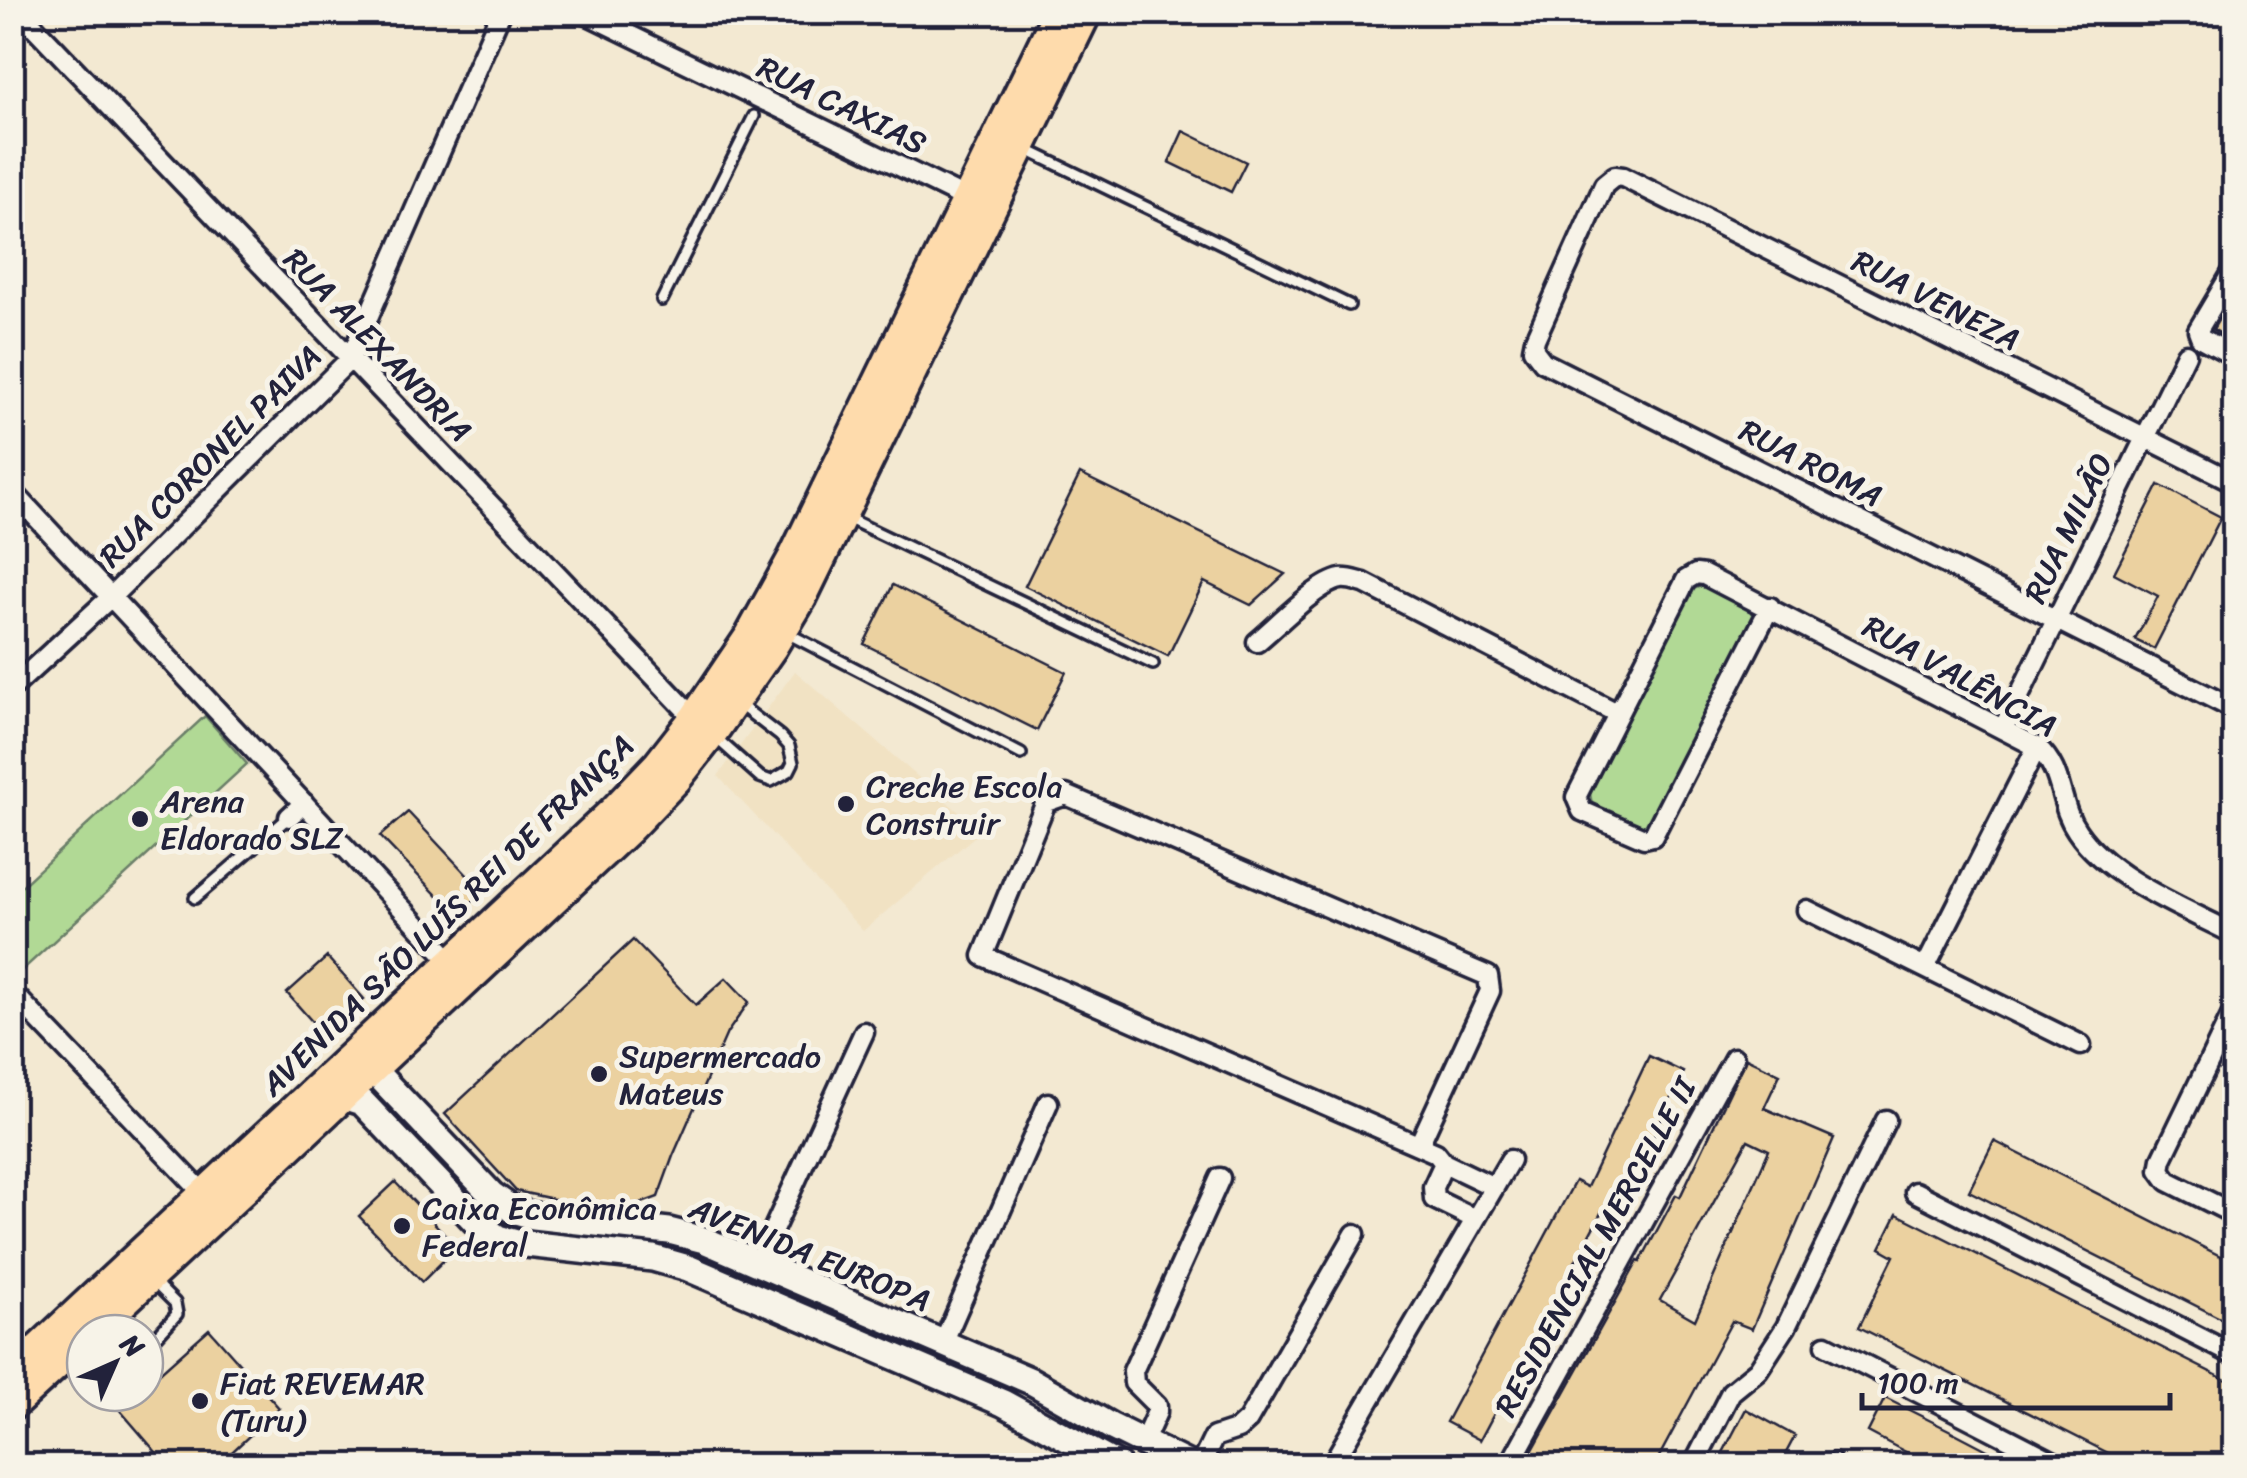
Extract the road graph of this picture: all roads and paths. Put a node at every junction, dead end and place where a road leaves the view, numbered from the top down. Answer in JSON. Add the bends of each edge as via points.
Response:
{"nodes":[{"id":1,"x":20,"y":12,"type":"edge"},
{"id":2,"x":500,"y":12,"type":"edge"},
{"id":3,"x":582,"y":12,"type":"edge"},
{"id":4,"x":1058,"y":12,"type":"edge"},
{"id":5,"x":1087,"y":12,"type":"edge"},
{"id":6,"x":758,"y":108,"type":"junction"},
{"id":7,"x":1022,"y":148,"type":"junction"},
{"id":8,"x":1610,"y":179,"type":"joint"},
{"id":9,"x":967,"y":199,"type":"junction"},
{"id":10,"x":2234,"y":269,"type":"edge"},
{"id":11,"x":662,"y":300,"type":"dead end"},
{"id":12,"x":1349,"y":304,"type":"dead end"},
{"id":13,"x":2186,"y":354,"type":"dead end"},
{"id":14,"x":2234,"y":356,"type":"edge"},
{"id":15,"x":350,"y":359,"type":"junction"},
{"id":16,"x":2145,"y":438,"type":"junction"},
{"id":17,"x":2234,"y":482,"type":"edge"},
{"id":18,"x":12,"y":491,"type":"edge"},
{"id":19,"x":842,"y":516,"type":"junction"},
{"id":20,"x":112,"y":596,"type":"junction"},
{"id":21,"x":1770,"y":607,"type":"junction"},
{"id":22,"x":2056,"y":619,"type":"junction"},
{"id":23,"x":782,"y":630,"type":"junction"},
{"id":24,"x":1257,"y":642,"type":"dead end"},
{"id":25,"x":1153,"y":664,"type":"dead end"},
{"id":26,"x":12,"y":688,"type":"edge"},
{"id":27,"x":735,"y":701,"type":"junction"},
{"id":28,"x":2234,"y":708,"type":"edge"},
{"id":29,"x":1617,"y":713,"type":"junction"},
{"id":30,"x":703,"y":726,"type":"junction"},
{"id":31,"x":2004,"y":728,"type":"junction"},
{"id":32,"x":2037,"y":748,"type":"junction"},
{"id":33,"x":1021,"y":754,"type":"dead end"},
{"id":34,"x":304,"y":803,"type":"junction"},
{"id":35,"x":288,"y":816,"type":"joint"},
{"id":36,"x":195,"y":898,"type":"dead end"},
{"id":37,"x":1807,"y":910,"type":"dead end"},
{"id":38,"x":2234,"y":934,"type":"edge"},
{"id":39,"x":453,"y":962,"type":"junction"},
{"id":40,"x":1925,"y":968,"type":"junction"},
{"id":41,"x":12,"y":992,"type":"edge"},
{"id":42,"x":2234,"y":1010,"type":"edge"},
{"id":43,"x":864,"y":1032,"type":"dead end"},
{"id":44,"x":2081,"y":1045,"type":"dead end"},
{"id":45,"x":1734,"y":1058,"type":"dead end"},
{"id":46,"x":361,"y":1065,"type":"junction"},
{"id":47,"x":346,"y":1097,"type":"junction"},
{"id":48,"x":1048,"y":1103,"type":"dead end"},
{"id":49,"x":1886,"y":1120,"type":"dead end"},
{"id":50,"x":1419,"y":1145,"type":"junction"},
{"id":51,"x":1510,"y":1160,"type":"dead end"},
{"id":52,"x":1444,"y":1163,"type":"junction"},
{"id":53,"x":1220,"y":1178,"type":"dead end"},
{"id":54,"x":1494,"y":1186,"type":"junction"},
{"id":55,"x":1916,"y":1192,"type":"dead end"},
{"id":56,"x":204,"y":1194,"type":"junction"},
{"id":57,"x":2234,"y":1214,"type":"edge"},
{"id":58,"x":1475,"y":1219,"type":"junction"},
{"id":59,"x":572,"y":1220,"type":"junction"},
{"id":60,"x":1355,"y":1234,"type":"dead end"},
{"id":61,"x":569,"y":1249,"type":"junction"},
{"id":62,"x":758,"y":1264,"type":"junction"},
{"id":63,"x":150,"y":1278,"type":"junction"},
{"id":64,"x":114,"y":1313,"type":"edge"},
{"id":65,"x":165,"y":1330,"type":"edge"},
{"id":66,"x":943,"y":1343,"type":"junction"},
{"id":67,"x":1826,"y":1345,"type":"dead end"},
{"id":68,"x":2234,"y":1355,"type":"edge"},
{"id":69,"x":65,"y":1359,"type":"edge"},
{"id":70,"x":12,"y":1374,"type":"edge"},
{"id":71,"x":12,"y":1406,"type":"edge"},
{"id":72,"x":1142,"y":1442,"type":"junction"},
{"id":73,"x":1118,"y":1466,"type":"edge"},
{"id":74,"x":1191,"y":1466,"type":"edge"},
{"id":75,"x":1200,"y":1466,"type":"edge"},
{"id":76,"x":1331,"y":1466,"type":"edge"},
{"id":77,"x":1509,"y":1466,"type":"edge"},
{"id":78,"x":1693,"y":1466,"type":"edge"},
{"id":79,"x":2062,"y":1466,"type":"edge"}],
"edges":[{"from":1,"to":15,"type":"street","name":"RUA ALEXANDRIA"},
{"from":2,"to":15,"type":"street","name":"RUA CORONEL PAIVA"},
{"from":3,"to":6,"type":"street","name":"RUA CAXIAS"},
{"from":4,"to":9,"type":"main road","name":"AVENIDA SÃO LUÍS REI DE FRANÇA"},
{"from":5,"to":7,"type":"main road","name":"AVENIDA SÃO LUÍS REI DE FRANÇA"},
{"from":6,"to":9,"type":"street","name":"RUA CAXIAS"},
{"from":6,"to":11,"type":"lane"},
{"from":7,"to":12,"type":"lane"},
{"from":7,"to":19,"type":"main road","name":"AVENIDA SÃO LUÍS REI DE FRANÇA"},
{"from":8,"to":16,"type":"street","name":"RUA VENEZA","via":[[1622,177]]},
{"from":8,"to":22,"type":"street","name":"RUA ROMA","via":[[1534,340],[1536,356]]},
{"from":9,"to":30,"type":"main road","name":"AVENIDA SÃO LUÍS REI DE FRANÇA"},
{"from":10,"to":14,"type":"street","via":[[2198,330]]},
{"from":13,"to":16,"type":"street","name":"RUA MILÃO"},
{"from":15,"to":20,"type":"street","name":"RUA CORONEL PAIVA"},
{"from":15,"to":30,"type":"street","name":"RUA ALEXANDRIA"},
{"from":16,"to":17,"type":"street","name":"RUA VENEZA"},
{"from":16,"to":22,"type":"street","name":"RUA MILÃO"},
{"from":18,"to":20,"type":"street"},
{"from":19,"to":23,"type":"main road","name":"AVENIDA SÃO LUÍS REI DE FRANÇA"},
{"from":19,"to":25,"type":"lane"},
{"from":20,"to":26,"type":"street","name":"RUA CORONEL PAIVA"},
{"from":20,"to":34,"type":"street"},
{"from":21,"to":29,"type":"street","name":"RUA VALÊNCIA","via":[[1711,577],[1686,580]]},
{"from":21,"to":29,"type":"street","via":[[1653,836],[1582,811],[1576,798]]},
{"from":21,"to":31,"type":"street","name":"RUA VALÊNCIA"},
{"from":22,"to":28,"type":"street","name":"RUA ROMA"},
{"from":22,"to":31,"type":"street","name":"RUA MILÃO"},
{"from":23,"to":27,"type":"main road","name":"AVENIDA SÃO LUÍS REI DE FRANÇA"},
{"from":23,"to":33,"type":"lane"},
{"from":24,"to":29,"type":"street","via":[[1317,592],[1345,578]]},
{"from":27,"to":30,"type":"main road","name":"AVENIDA SÃO LUÍS REI DE FRANÇA"},
{"from":27,"to":30,"type":"lane","via":[[789,746],[788,770],[771,781],[760,777]]},
{"from":30,"to":39,"type":"main road","name":"AVENIDA SÃO LUÍS REI DE FRANÇA"},
{"from":30,"to":46,"type":"main road","name":"AVENIDA SÃO LUÍS REI DE FRANÇA","via":[[676,780],[589,869]]},
{"from":31,"to":32,"type":"street","name":"RUA VALÊNCIA"},
{"from":32,"to":38,"type":"street","name":"RUA VALÊNCIA","via":[[2054,767],[2072,824],[2091,848],[2136,883]]},
{"from":32,"to":40,"type":"street"},
{"from":34,"to":35,"type":"street"},
{"from":34,"to":39,"type":"street"},
{"from":35,"to":36,"type":"lane"},
{"from":37,"to":40,"type":"street"},
{"from":39,"to":46,"type":"main road","name":"AVENIDA SÃO LUÍS REI DE FRANÇA"},
{"from":40,"to":44,"type":"street"},
{"from":41,"to":56,"type":"street"},
{"from":42,"to":57,"type":"street","via":[[2160,1170]]},
{"from":43,"to":62,"type":"street"},
{"from":45,"to":77,"type":"street","name":"RESIDENCIAL MERCELLE II"},
{"from":46,"to":47,"type":"main road","name":"AVENIDA SÃO LUÍS REI DE FRANÇA"},
{"from":46,"to":56,"type":"main road","name":"AVENIDA SÃO LUÍS REI DE FRANÇA"},
{"from":46,"to":59,"type":"street","name":"AVENIDA EUROPA","via":[[498,1200],[522,1214]]},
{"from":47,"to":61,"type":"street","name":"AVENIDA EUROPA","via":[[362,1102],[490,1233]]},
{"from":47,"to":63,"type":"main road","name":"AVENIDA SÃO LUÍS REI DE FRANÇA"},
{"from":48,"to":66,"type":"street"},
{"from":49,"to":78,"type":"street","via":[[1786,1327],[1758,1370],[1731,1392]]},
{"from":50,"to":50,"type":"street","via":[[984,956],[1046,802],[1066,796],[1488,976],[1490,991]]},
{"from":50,"to":52,"type":"street"},
{"from":51,"to":54,"type":"street"},
{"from":52,"to":54,"type":"street"},
{"from":52,"to":58,"type":"street","via":[[1432,1187],[1434,1200]]},
{"from":53,"to":72,"type":"street","via":[[1133,1372],[1134,1383],[1157,1406]]},
{"from":54,"to":58,"type":"street"},
{"from":55,"to":68,"type":"street"},
{"from":56,"to":70,"type":"main road","name":"AVENIDA SÃO LUÍS REI DE FRANÇA"},
{"from":58,"to":76,"type":"street"},
{"from":59,"to":61,"type":"street"},
{"from":59,"to":62,"type":"street","name":"AVENIDA EUROPA","via":[[687,1234]]},
{"from":60,"to":75,"type":"street","via":[[1248,1420],[1214,1438]]},
{"from":61,"to":73,"type":"street","name":"AVENIDA EUROPA","via":[[688,1268],[1002,1403]]},
{"from":62,"to":66,"type":"street","name":"AVENIDA EUROPA"},
{"from":63,"to":64,"type":"main road","name":"AVENIDA SÃO LUÍS REI DE FRANÇA"},
{"from":63,"to":65,"type":"lane","via":[[175,1303],[177,1314]]},
{"from":66,"to":72,"type":"street","name":"AVENIDA EUROPA","via":[[1046,1388]]},
{"from":67,"to":79,"type":"street"},
{"from":69,"to":71,"type":"main road","name":"AVENIDA SÃO LUÍS REI DE FRANÇA"},
{"from":72,"to":74,"type":"street","name":"AVENIDA EUROPA"}]}
